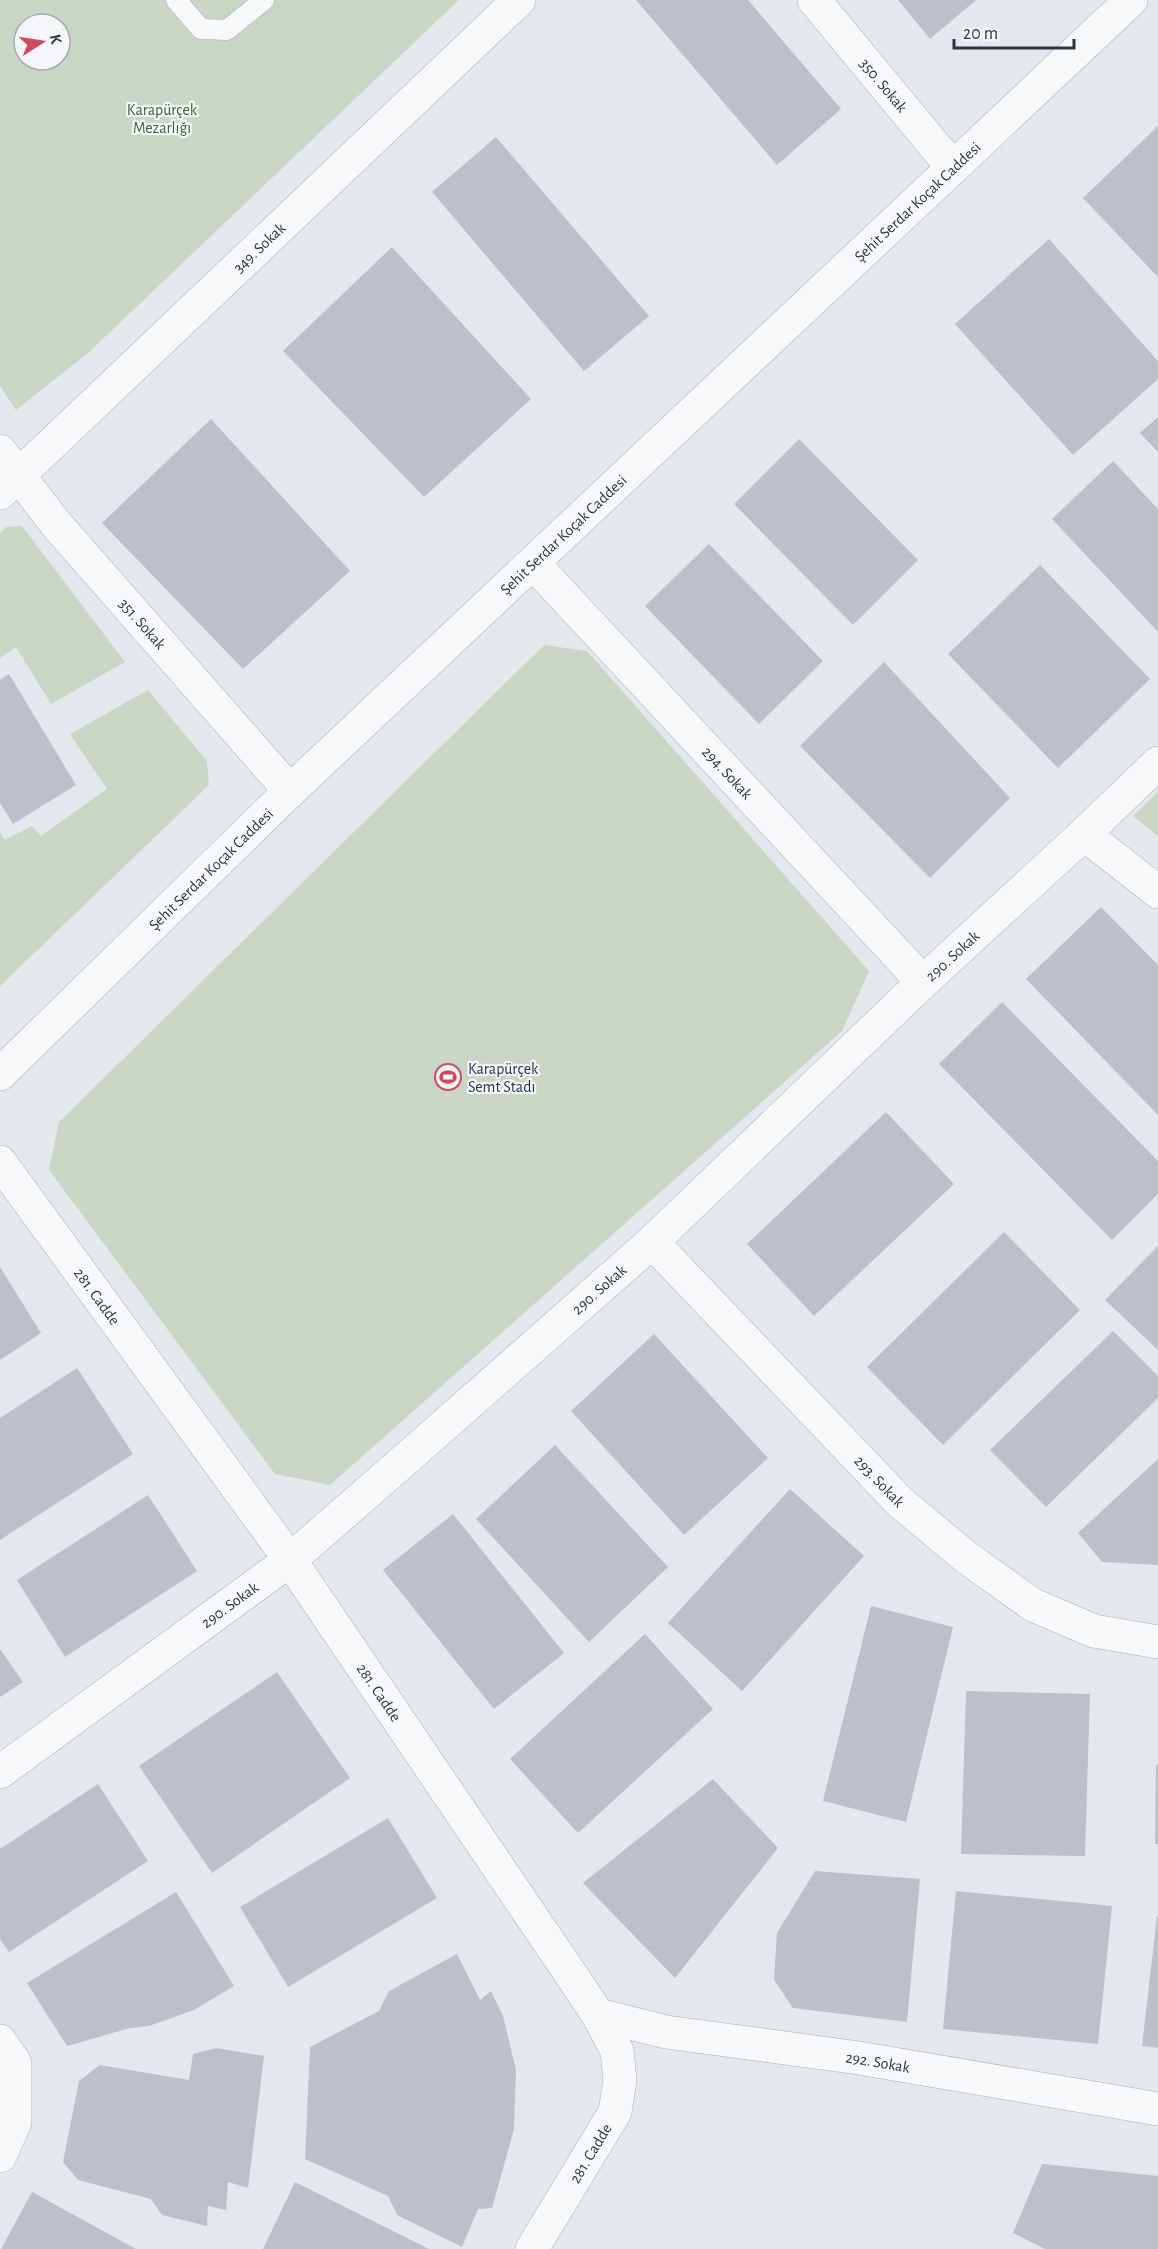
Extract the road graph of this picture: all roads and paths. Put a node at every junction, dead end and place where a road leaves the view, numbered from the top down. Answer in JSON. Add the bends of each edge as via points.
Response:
{"nodes":[{"id":1,"x":176,"y":0,"type":"edge"},
{"id":2,"x":264,"y":0,"type":"edge"},
{"id":3,"x":519,"y":0,"type":"edge"},
{"id":4,"x":814,"y":0,"type":"edge"},
{"id":5,"x":1131,"y":0,"type":"edge"},
{"id":6,"x":952,"y":168,"type":"junction"},
{"id":7,"x":6,"y":473,"type":"edge"},
{"id":8,"x":533,"y":563,"type":"junction"},
{"id":9,"x":1158,"y":763,"type":"edge"},
{"id":10,"x":290,"y":790,"type":"junction"},
{"id":11,"x":1084,"y":834,"type":"junction"},
{"id":12,"x":1158,"y":892,"type":"edge"},
{"id":13,"x":923,"y":982,"type":"junction"},
{"id":14,"x":0,"y":1074,"type":"edge"},
{"id":15,"x":0,"y":1162,"type":"edge"},
{"id":16,"x":652,"y":1242,"type":"junction"},
{"id":17,"x":290,"y":1560,"type":"junction"},
{"id":18,"x":1158,"y":1642,"type":"edge"},
{"id":19,"x":0,"y":1772,"type":"edge"},
{"id":20,"x":598,"y":2015,"type":"junction"},
{"id":21,"x":0,"y":2041,"type":"edge"},
{"id":22,"x":1158,"y":2109,"type":"edge"},
{"id":23,"x":0,"y":2156,"type":"edge"},
{"id":24,"x":532,"y":2249,"type":"edge"}],
"edges":[{"from":1,"to":2,"type":"lane","via":[[201,29],[227,30]]},
{"from":3,"to":7,"type":"street","name":"349. Sokak"},
{"from":4,"to":6,"type":"street","name":"350. Sokak"},
{"from":5,"to":6,"type":"street","name":"Şehit Serdar Koçak Caddesi"},
{"from":6,"to":8,"type":"street","name":"Şehit Serdar Koçak Caddesi"},
{"from":7,"to":10,"type":"street","name":"351. Sokak","via":[[56,524]]},
{"from":8,"to":10,"type":"street","name":"Şehit Serdar Koçak Caddesi"},
{"from":8,"to":13,"type":"street","name":"294. Sokak"},
{"from":9,"to":11,"type":"street","name":"290. Sokak"},
{"from":10,"to":14,"type":"street","name":"Şehit Serdar Koçak Caddesi"},
{"from":11,"to":12,"type":"street"},
{"from":11,"to":13,"type":"street","name":"290. Sokak"},
{"from":13,"to":16,"type":"street","name":"290. Sokak"},
{"from":15,"to":17,"type":"street","name":"281. Cadde"},
{"from":16,"to":17,"type":"street","name":"290. Sokak"},
{"from":16,"to":18,"type":"street","name":"293. Sokak","via":[[901,1503],[966,1557],[1033,1605],[1094,1631]]},
{"from":17,"to":19,"type":"street","name":"290. Sokak"},
{"from":17,"to":20,"type":"street","name":"281. Cadde"},
{"from":20,"to":22,"type":"street","name":"292. Sokak","via":[[666,2032],[859,2058]]},
{"from":20,"to":24,"type":"street","name":"281. Cadde","via":[[617,2051],[620,2080],[615,2112]]},
{"from":21,"to":23,"type":"street","via":[[15,2063],[15,2122]]}]}
